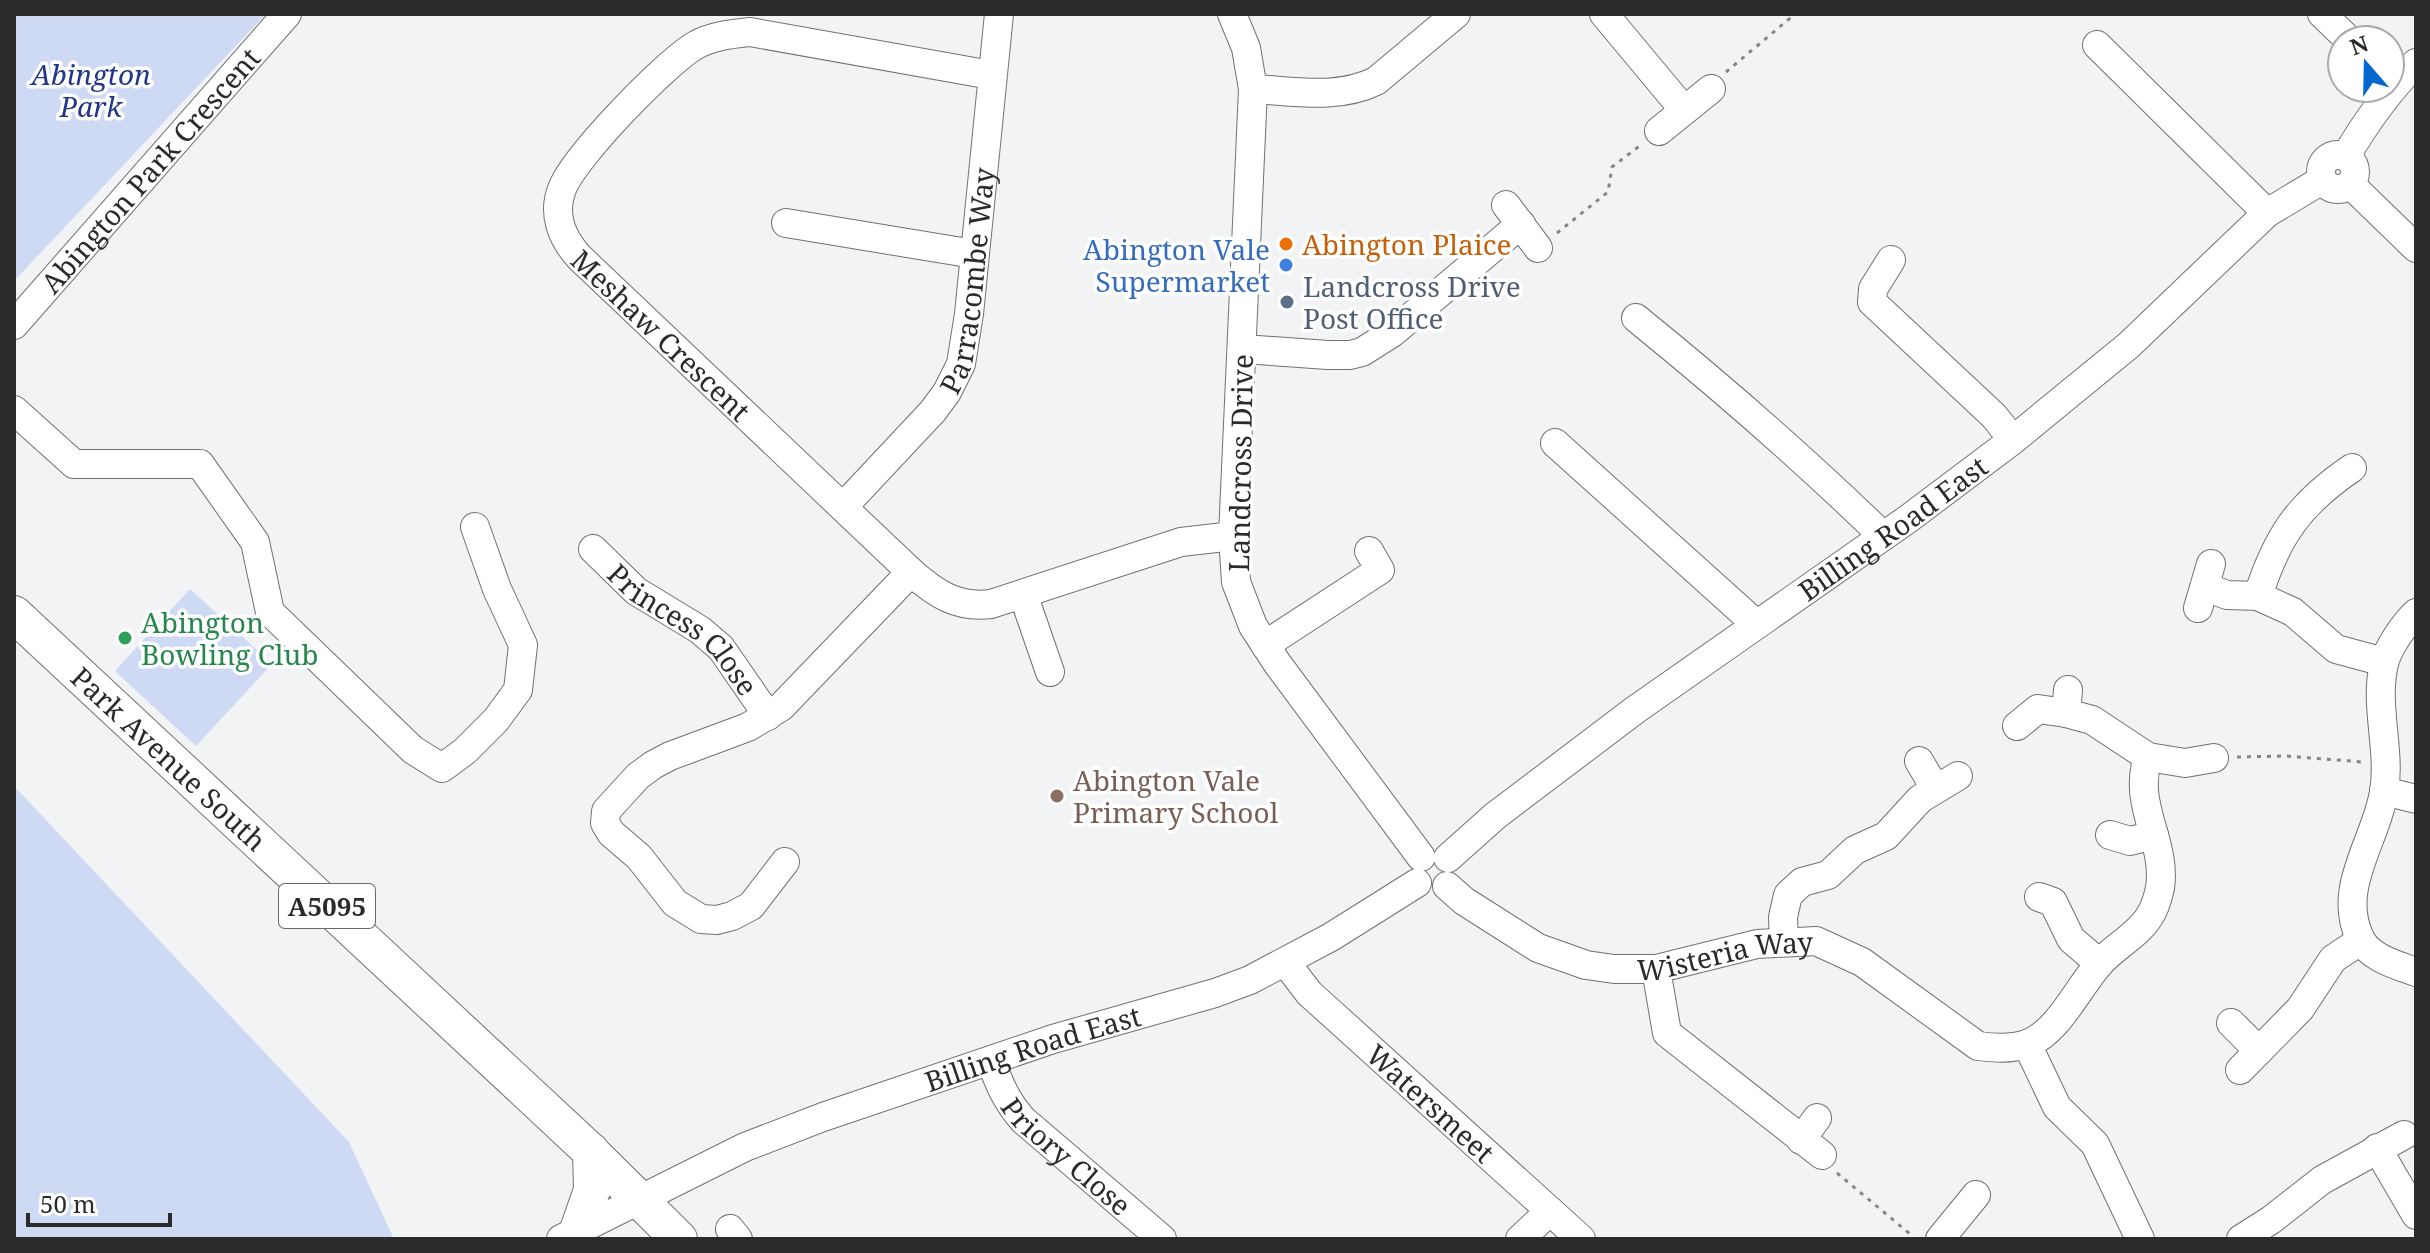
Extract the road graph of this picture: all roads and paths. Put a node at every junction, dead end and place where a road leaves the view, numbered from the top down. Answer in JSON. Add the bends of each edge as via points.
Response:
{"nodes":[{"id":1,"x":287,"y":14,"type":"edge"},
{"id":2,"x":999,"y":14,"type":"edge"},
{"id":3,"x":1232,"y":14,"type":"edge"},
{"id":4,"x":1456,"y":14,"type":"edge"},
{"id":5,"x":1604,"y":14,"type":"edge"},
{"id":6,"x":1795,"y":14,"type":"edge"},
{"id":7,"x":2097,"y":45,"type":"dead end"},
{"id":8,"x":991,"y":75,"type":"junction"},
{"id":9,"x":1253,"y":89,"type":"junction"},
{"id":10,"x":1711,"y":89,"type":"joint"},
{"id":11,"x":2378,"y":104,"type":"edge"},
{"id":12,"x":1684,"y":110,"type":"junction"},
{"id":13,"x":1659,"y":131,"type":"joint"},
{"id":14,"x":2339,"y":173,"type":"junction"},
{"id":15,"x":2267,"y":213,"type":"junction"},
{"id":16,"x":786,"y":223,"type":"dead end"},
{"id":17,"x":1538,"y":248,"type":"joint"},
{"id":18,"x":2416,"y":248,"type":"edge"},
{"id":19,"x":974,"y":254,"type":"junction"},
{"id":20,"x":1891,"y":260,"type":"dead end"},
{"id":21,"x":1636,"y":318,"type":"dead end"},
{"id":22,"x":14,"y":325,"type":"edge"},
{"id":23,"x":1243,"y":349,"type":"junction"},
{"id":24,"x":14,"y":410,"type":"edge"},
{"id":25,"x":2013,"y":440,"type":"junction"},
{"id":26,"x":1555,"y":443,"type":"dead end"},
{"id":27,"x":2352,"y":467,"type":"dead end"},
{"id":28,"x":843,"y":507,"type":"junction"},
{"id":29,"x":475,"y":527,"type":"dead end"},
{"id":30,"x":1233,"y":536,"type":"junction"},
{"id":31,"x":1883,"y":536,"type":"junction"},
{"id":32,"x":593,"y":549,"type":"dead end"},
{"id":33,"x":1380,"y":569,"type":"dead end"},
{"id":34,"x":911,"y":572,"type":"junction"},
{"id":35,"x":2204,"y":586,"type":"dead end"},
{"id":36,"x":1023,"y":594,"type":"junction"},
{"id":37,"x":2258,"y":596,"type":"junction"},
{"id":38,"x":2416,"y":613,"type":"edge"},
{"id":39,"x":14,"y":614,"type":"edge"},
{"id":40,"x":1756,"y":624,"type":"junction"},
{"id":41,"x":1265,"y":645,"type":"junction"},
{"id":42,"x":2384,"y":662,"type":"junction"},
{"id":43,"x":1050,"y":672,"type":"dead end"},
{"id":44,"x":768,"y":716,"type":"junction"},
{"id":45,"x":2017,"y":726,"type":"dead end"},
{"id":46,"x":2215,"y":755,"type":"joint"},
{"id":47,"x":2148,"y":757,"type":"junction"},
{"id":48,"x":1919,"y":761,"type":"dead end"},
{"id":49,"x":2385,"y":777,"type":"junction"},
{"id":50,"x":2416,"y":799,"type":"edge"},
{"id":51,"x":2110,"y":835,"type":"dead end"},
{"id":52,"x":2154,"y":835,"type":"junction"},
{"id":53,"x":785,"y":862,"type":"dead end"},
{"id":54,"x":1433,"y":871,"type":"junction"},
{"id":55,"x":2039,"y":897,"type":"dead end"},
{"id":56,"x":2360,"y":941,"type":"junction"},
{"id":57,"x":1784,"y":942,"type":"junction"},
{"id":58,"x":1286,"y":963,"type":"junction"},
{"id":59,"x":2099,"y":963,"type":"junction"},
{"id":60,"x":1656,"y":969,"type":"junction"},
{"id":61,"x":2416,"y":972,"type":"edge"},
{"id":62,"x":2231,"y":1023,"type":"dead end"},
{"id":63,"x":2027,"y":1044,"type":"junction"},
{"id":64,"x":991,"y":1061,"type":"junction"},
{"id":65,"x":2404,"y":1135,"type":"dead end"},
{"id":66,"x":1813,"y":1138,"type":"joint"},
{"id":67,"x":2377,"y":1148,"type":"junction"},
{"id":68,"x":591,"y":1151,"type":"junction"},
{"id":69,"x":1976,"y":1195,"type":"dead end"},
{"id":70,"x":639,"y":1199,"type":"junction"},
{"id":71,"x":1550,"y":1211,"type":"junction"},
{"id":72,"x":2416,"y":1215,"type":"edge"},
{"id":73,"x":2276,"y":1229,"type":"edge"},
{"id":74,"x":569,"y":1235,"type":"edge"},
{"id":75,"x":679,"y":1239,"type":"edge"},
{"id":76,"x":1162,"y":1239,"type":"edge"},
{"id":77,"x":1520,"y":1239,"type":"edge"},
{"id":78,"x":1581,"y":1239,"type":"edge"},
{"id":79,"x":1911,"y":1239,"type":"edge"},
{"id":80,"x":1940,"y":1239,"type":"edge"},
{"id":81,"x":2140,"y":1239,"type":"edge"},
{"id":82,"x":2241,"y":1239,"type":"edge"}],
"edges":[{"from":1,"to":22,"type":"street","name":"Abington Park Crescent"},
{"from":2,"to":8,"type":"street","name":"Parracombe Way"},
{"from":3,"to":9,"type":"street","name":"Landcross Drive","via":[[1246,48]]},
{"from":4,"to":9,"type":"street","via":[[1362,88],[1344,93]]},
{"from":5,"to":12,"type":"street"},
{"from":6,"to":10,"type":"path"},
{"from":7,"to":15,"type":"street"},
{"from":8,"to":19,"type":"street","name":"Parracombe Way"},
{"from":8,"to":28,"type":"street","name":"Meshaw Crescent","via":[[771,34],[725,35],[700,43],[661,71],[578,162],[561,189],[559,221],[570,246]]},
{"from":9,"to":23,"type":"street","name":"Landcross Drive"},
{"from":10,"to":12,"type":"street"},
{"from":11,"to":14,"type":"street","name":"Billing Road East"},
{"from":12,"to":13,"type":"street"},
{"from":13,"to":17,"type":"path","via":[[1612,167],[1608,192]]},
{"from":14,"to":15,"type":"street","name":"Billing Road East"},
{"from":14,"to":18,"type":"street"},
{"from":15,"to":25,"type":"street","name":"Billing Road East","via":[[2129,345]]},
{"from":16,"to":19,"type":"street"},
{"from":17,"to":23,"type":"street","via":[[1513,214],[1392,333],[1362,352]]},
{"from":19,"to":28,"type":"street","name":"Parracombe Way","via":[[968,329],[954,378],[933,411]]},
{"from":20,"to":25,"type":"street","via":[[1873,289],[1872,302]]},
{"from":21,"to":31,"type":"street"},
{"from":23,"to":30,"type":"street","name":"Landcross Drive"},
{"from":24,"to":29,"type":"street","via":[[74,464],[200,464],[255,542],[270,612],[413,750],[442,768],[496,720],[518,690],[523,645]]},
{"from":25,"to":31,"type":"street","name":"Billing Road East"},
{"from":26,"to":40,"type":"street"},
{"from":27,"to":37,"type":"street","via":[[2287,528],[2270,557]]},
{"from":28,"to":34,"type":"street","name":"Meshaw Crescent"},
{"from":30,"to":36,"type":"street","name":"Meshaw Crescent","via":[[1181,542]]},
{"from":30,"to":41,"type":"street","name":"Landcross Drive","via":[[1236,582]]},
{"from":31,"to":40,"type":"street","name":"Billing Road East"},
{"from":32,"to":44,"type":"street","name":"Princess Close","via":[[636,591],[721,648]]},
{"from":33,"to":41,"type":"street"},
{"from":34,"to":36,"type":"street","name":"Meshaw Crescent","via":[[943,597],[965,605]]},
{"from":34,"to":44,"type":"street","name":"Princess Close"},
{"from":35,"to":37,"type":"street","via":[[2227,595]]},
{"from":36,"to":43,"type":"street"},
{"from":37,"to":42,"type":"street","via":[[2293,612],[2336,649]]},
{"from":38,"to":42,"type":"street"},
{"from":39,"to":68,"type":"main road","name":"Park Avenue South","number":"A5095"},
{"from":40,"to":54,"type":"street","name":"Billing Road East","via":[[1575,754]]},
{"from":41,"to":54,"type":"street","name":"Landcross Drive"},
{"from":42,"to":49,"type":"street"},
{"from":44,"to":53,"type":"street","name":"Princess Close","via":[[653,765],[619,794],[606,811],[605,823],[675,903],[701,919],[717,920],[751,906]]},
{"from":45,"to":47,"type":"street","via":[[2038,709],[2067,702]]},
{"from":46,"to":47,"type":"street","via":[[2185,763]]},
{"from":46,"to":49,"type":"path","via":[[2286,756]]},
{"from":47,"to":52,"type":"street","via":[[2143,794]]},
{"from":48,"to":57,"type":"street","via":[[1946,782],[1920,799],[1886,836],[1788,895]]},
{"from":49,"to":50,"type":"street"},
{"from":49,"to":56,"type":"street","via":[[2351,907]]},
{"from":51,"to":52,"type":"street","via":[[2130,841]]},
{"from":52,"to":59,"type":"street","via":[[2161,869],[2149,918]]},
{"from":54,"to":58,"type":"street","name":"Billing Road East"},
{"from":54,"to":60,"type":"street","name":"Wisteria Way","via":[[1506,929],[1560,958],[1614,969]]},
{"from":55,"to":59,"type":"street","via":[[2053,902],[2071,939]]},
{"from":56,"to":61,"type":"street","via":[[2383,960]]},
{"from":56,"to":62,"type":"street","via":[[2333,959],[2300,1009],[2250,1060]]},
{"from":57,"to":60,"type":"street","name":"Wisteria Way","via":[[1730,949]]},
{"from":57,"to":63,"type":"street","name":"Wisteria Way","via":[[1816,941],[1862,962],[1978,1046]]},
{"from":58,"to":64,"type":"street","name":"Billing Road East","via":[[1215,993]]},
{"from":58,"to":71,"type":"street","name":"Watersmeet","via":[[1309,993]]},
{"from":59,"to":63,"type":"street","via":[[2063,1013]]},
{"from":60,"to":66,"type":"street","via":[[1667,1033]]},
{"from":63,"to":81,"type":"street","via":[[2057,1107],[2095,1144]]},
{"from":64,"to":70,"type":"street","name":"Billing Road East","via":[[758,1142]]},
{"from":64,"to":76,"type":"street","name":"Priory Close","via":[[999,1086],[1023,1120]]},
{"from":65,"to":67,"type":"street"},
{"from":66,"to":79,"type":"path","via":[[1830,1167]]},
{"from":67,"to":72,"type":"street"},
{"from":67,"to":73,"type":"street","via":[[2322,1180]]},
{"from":68,"to":70,"type":"main road","name":"Park Avenue South","number":"A5095"},
{"from":68,"to":74,"type":"main road","via":[[592,1190]]},
{"from":69,"to":80,"type":"street"},
{"from":70,"to":74,"type":"street","name":"Billing Road East"},
{"from":70,"to":75,"type":"main road","number":"A5095"},
{"from":71,"to":77,"type":"street"},
{"from":71,"to":78,"type":"street","name":"Watersmeet"},
{"from":73,"to":82,"type":"street"}]}
